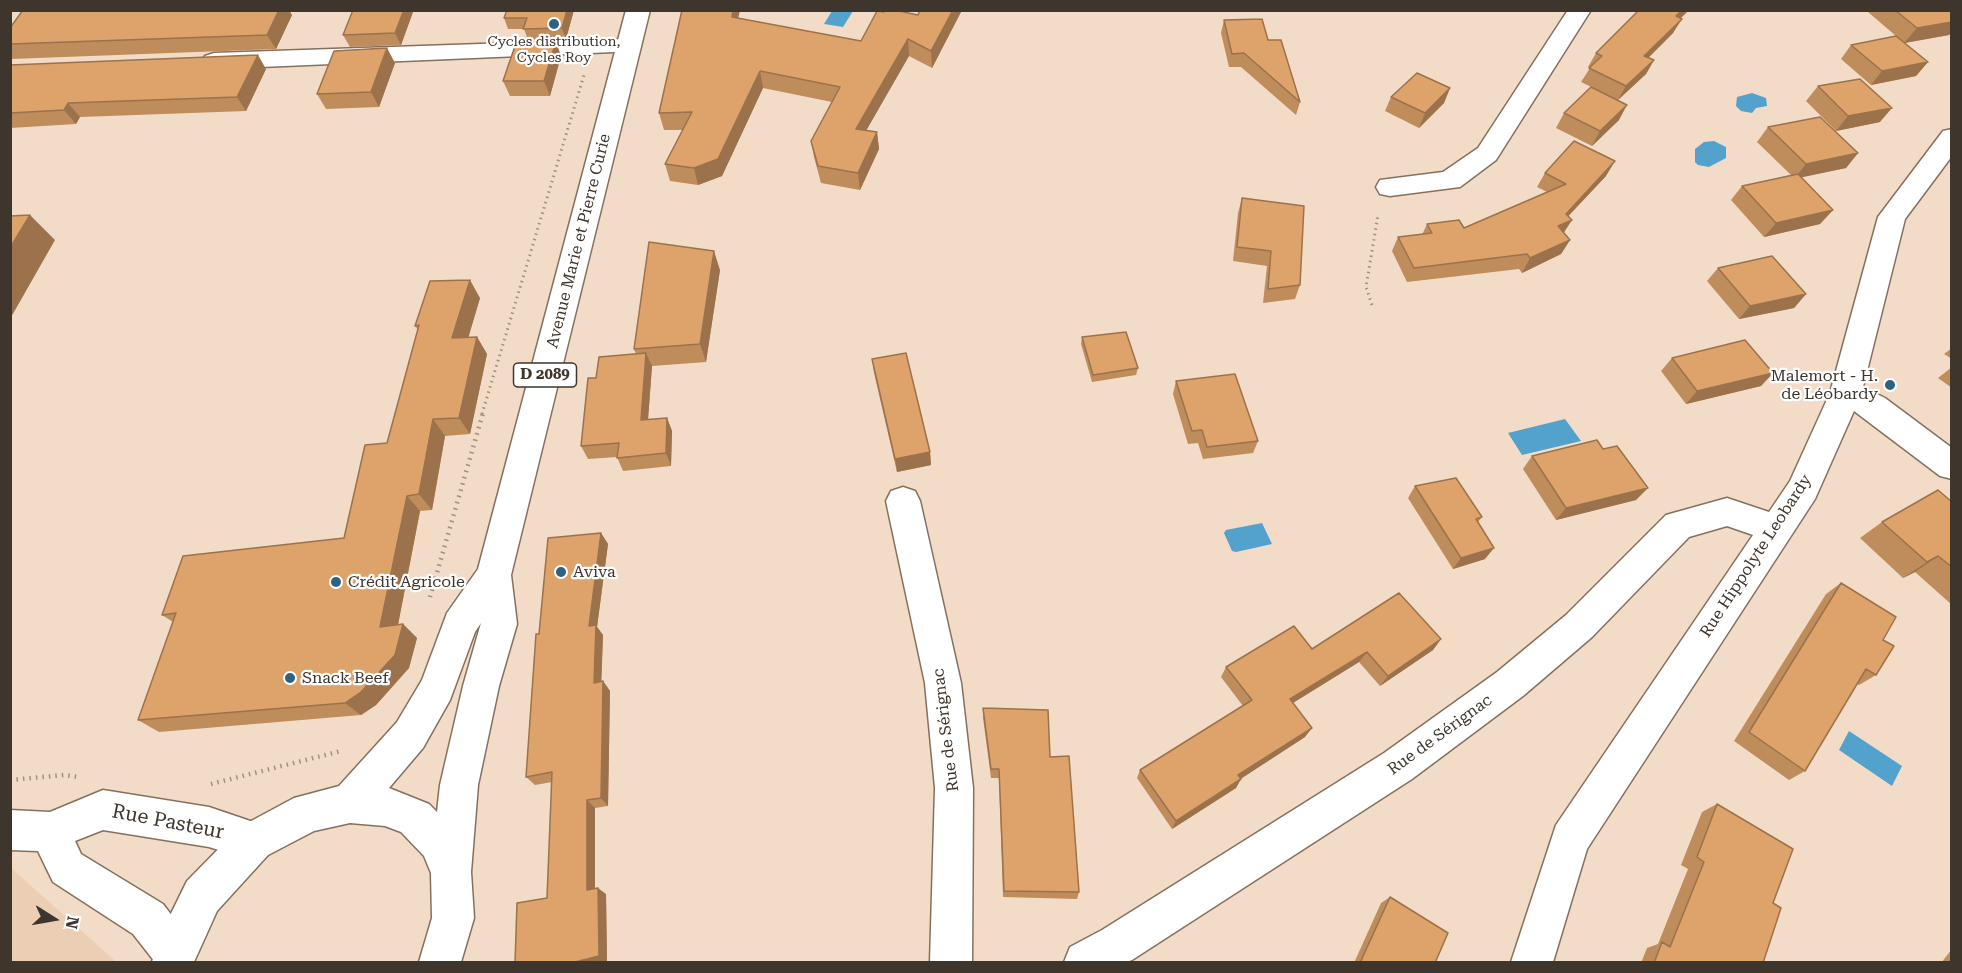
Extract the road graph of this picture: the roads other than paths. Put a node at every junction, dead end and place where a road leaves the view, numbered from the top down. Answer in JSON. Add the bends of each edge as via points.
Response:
{"nodes":[{"id":1,"x":638,"y":10,"type":"edge"},
{"id":2,"x":1580,"y":10,"type":"edge"},
{"id":3,"x":629,"y":46,"type":"junction"},
{"id":4,"x":189,"y":62,"type":"edge"},
{"id":5,"x":1952,"y":137,"type":"edge"},
{"id":6,"x":1390,"y":187,"type":"road end"},
{"id":7,"x":1846,"y":393,"type":"junction"},
{"id":8,"x":1952,"y":466,"type":"edge"},
{"id":9,"x":903,"y":501,"type":"dead end"},
{"id":10,"x":1777,"y":528,"type":"junction"},
{"id":11,"x":494,"y":575,"type":"junction"},
{"id":12,"x":350,"y":803,"type":"junction"},
{"id":13,"x":10,"y":830,"type":"edge"},
{"id":14,"x":50,"y":832,"type":"junction"},
{"id":15,"x":254,"y":841,"type":"junction"},
{"id":16,"x":451,"y":873,"type":"junction"},
{"id":17,"x":173,"y":958,"type":"edge"},
{"id":18,"x":440,"y":963,"type":"edge"},
{"id":19,"x":951,"y":963,"type":"edge"},
{"id":20,"x":1085,"y":963,"type":"edge"},
{"id":21,"x":1532,"y":963,"type":"edge"}],
"edges":[{"from":1,"to":3,"type":"street","name":"Avenue Marie et Pierre Curie","number":"D 2089"},
{"from":2,"to":6,"type":"street","via":[[1487,154],[1450,180]]},
{"from":3,"to":4,"type":"street"},
{"from":3,"to":11,"type":"street","name":"Avenue Marie et Pierre Curie","number":"D 2089"},
{"from":5,"to":7,"type":"street","name":"Rue Hippolyte Leobardy","via":[[1892,217]]},
{"from":7,"to":8,"type":"street","via":[[1874,407]]},
{"from":7,"to":10,"type":"street","name":"Rue Hippolyte Leobardy","via":[[1803,489]]},
{"from":9,"to":19,"type":"street","name":"Rue de Sérignac","via":[[943,683],[953,776]]},
{"from":10,"to":20,"type":"street","name":"Rue de Sérignac","via":[[1727,512],[1678,525],[1579,626],[1482,705],[1381,778]]},
{"from":10,"to":21,"type":"street","name":"Rue Hippolyte Leobardy","via":[[1570,839]]},
{"from":11,"to":12,"type":"street","name":"Avenue Marie et Pierre Curie","number":"D 2089","via":[[460,624],[437,688],[410,735]]},
{"from":11,"to":16,"type":"street","name":"Avenue Marie et Pierre Curie","number":"D 2089","via":[[499,624],[459,785]]},
{"from":12,"to":15,"type":"street","via":[[308,812]]},
{"from":12,"to":16,"type":"street","via":[[385,806],[415,818],[438,842]]},
{"from":13,"to":14,"type":"street","name":"Rue Pasteur"},
{"from":14,"to":15,"type":"street","name":"Rue Pasteur","via":[[103,810],[209,827]]},
{"from":14,"to":17,"type":"street","via":[[67,868],[148,919]]},
{"from":15,"to":17,"type":"street","via":[[202,896]]},
{"from":16,"to":18,"type":"street","via":[[453,918]]}]}
